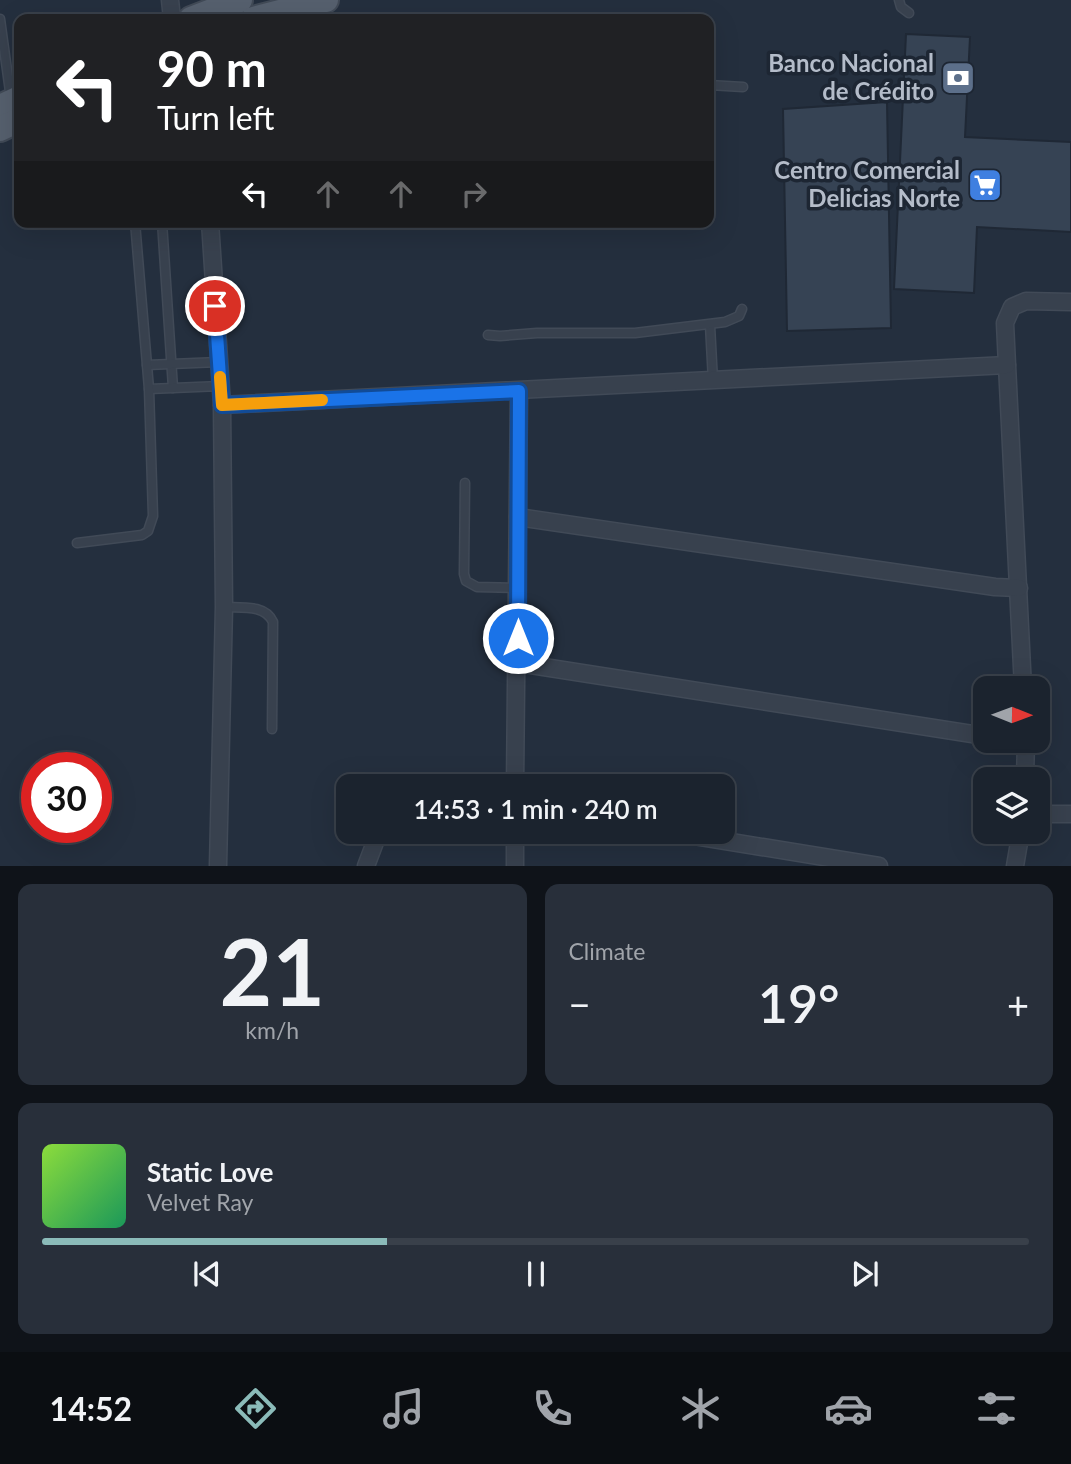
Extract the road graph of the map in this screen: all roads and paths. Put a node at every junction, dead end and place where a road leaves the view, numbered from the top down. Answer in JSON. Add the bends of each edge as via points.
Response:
{"nodes":[{"id":1,"x":240,"y":0,"type":"edge"},
{"id":2,"x":326,"y":0,"type":"edge"},
{"id":3,"x":899,"y":0,"type":"edge"},
{"id":4,"x":909,"y":13,"type":"dead end"},
{"id":5,"x":204,"y":14,"type":"edge"},
{"id":6,"x":272,"y":14,"type":"edge"},
{"id":7,"x":0,"y":19,"type":"edge"},
{"id":8,"x":714,"y":85,"type":"edge"},
{"id":9,"x":743,"y":87,"type":"dead end"},
{"id":10,"x":12,"y":107,"type":"edge"},
{"id":11,"x":0,"y":128,"type":"edge"},
{"id":12,"x":136,"y":228,"type":"edge"},
{"id":13,"x":162,"y":228,"type":"edge"},
{"id":14,"x":210,"y":228,"type":"edge"},
{"id":15,"x":1071,"y":302,"type":"edge"},
{"id":16,"x":741,"y":309,"type":"dead end"},
{"id":17,"x":710,"y":325,"type":"junction"},
{"id":18,"x":488,"y":335,"type":"dead end"},
{"id":19,"x":219,"y":362,"type":"junction"},
{"id":20,"x":147,"y":365,"type":"junction"},
{"id":21,"x":172,"y":365,"type":"junction"},
{"id":22,"x":1007,"y":365,"type":"junction"},
{"id":23,"x":713,"y":381,"type":"junction"},
{"id":24,"x":221,"y":386,"type":"junction"},
{"id":25,"x":173,"y":388,"type":"junction"},
{"id":26,"x":149,"y":389,"type":"junction"},
{"id":27,"x":519,"y":391,"type":"junction"},
{"id":28,"x":222,"y":405,"type":"junction"},
{"id":29,"x":465,"y":483,"type":"dead end"},
{"id":30,"x":518,"y":517,"type":"junction"},
{"id":31,"x":77,"y":543,"type":"dead end"},
{"id":32,"x":518,"y":588,"type":"junction"},
{"id":33,"x":1019,"y":588,"type":"junction"},
{"id":34,"x":224,"y":607,"type":"junction"},
{"id":35,"x":518,"y":663,"type":"junction"},
{"id":36,"x":1023,"y":676,"type":"edge"},
{"id":37,"x":272,"y":729,"type":"dead end"},
{"id":38,"x":973,"y":734,"type":"edge"},
{"id":39,"x":515,"y":774,"type":"edge"},
{"id":40,"x":1050,"y":814,"type":"edge"},
{"id":41,"x":1071,"y":814,"type":"edge"},
{"id":42,"x":735,"y":843,"type":"edge"},
{"id":43,"x":374,"y":844,"type":"edge"},
{"id":44,"x":515,"y":844,"type":"edge"},
{"id":45,"x":1019,"y":844,"type":"edge"},
{"id":46,"x":218,"y":866,"type":"edge"},
{"id":47,"x":366,"y":866,"type":"edge"},
{"id":48,"x":516,"y":866,"type":"edge"},
{"id":49,"x":879,"y":866,"type":"edge"},
{"id":50,"x":1015,"y":866,"type":"edge"}],
"edges":[{"from":1,"to":5,"type":"main road"},
{"from":2,"to":6,"type":"main road"},
{"from":3,"to":4,"type":"lane"},
{"from":7,"to":10,"type":"lane"},
{"from":8,"to":9,"type":"lane"},
{"from":10,"to":11,"type":"main road"},
{"from":12,"to":20,"type":"lane"},
{"from":13,"to":21,"type":"lane"},
{"from":14,"to":19,"type":"street"},
{"from":15,"to":22,"type":"street","via":[[1026,301],[1012,307],[1005,323]]},
{"from":16,"to":17,"type":"lane","via":[[734,320]]},
{"from":17,"to":18,"type":"lane","via":[[635,333]]},
{"from":17,"to":23,"type":"lane"},
{"from":19,"to":21,"type":"lane"},
{"from":19,"to":24,"type":"street"},
{"from":20,"to":21,"type":"lane"},
{"from":20,"to":26,"type":"lane"},
{"from":21,"to":25,"type":"lane"},
{"from":22,"to":23,"type":"street"},
{"from":22,"to":33,"type":"street"},
{"from":23,"to":27,"type":"street"},
{"from":24,"to":25,"type":"lane"},
{"from":24,"to":28,"type":"street"},
{"from":25,"to":26,"type":"lane"},
{"from":26,"to":31,"type":"lane","via":[[151,525],[134,538]]},
{"from":27,"to":28,"type":"street"},
{"from":27,"to":30,"type":"street"},
{"from":28,"to":34,"type":"street"},
{"from":29,"to":32,"type":"lane","via":[[466,581],[477,587]]},
{"from":30,"to":32,"type":"street"},
{"from":30,"to":33,"type":"street"},
{"from":32,"to":35,"type":"street"},
{"from":33,"to":36,"type":"street"},
{"from":34,"to":37,"type":"lane","via":[[264,610],[273,622]]},
{"from":34,"to":46,"type":"street"},
{"from":35,"to":38,"type":"street"},
{"from":35,"to":39,"type":"street"},
{"from":40,"to":41,"type":"street"},
{"from":42,"to":49,"type":"street"},
{"from":43,"to":47,"type":"street"},
{"from":44,"to":48,"type":"street"},
{"from":45,"to":50,"type":"street"}]}
